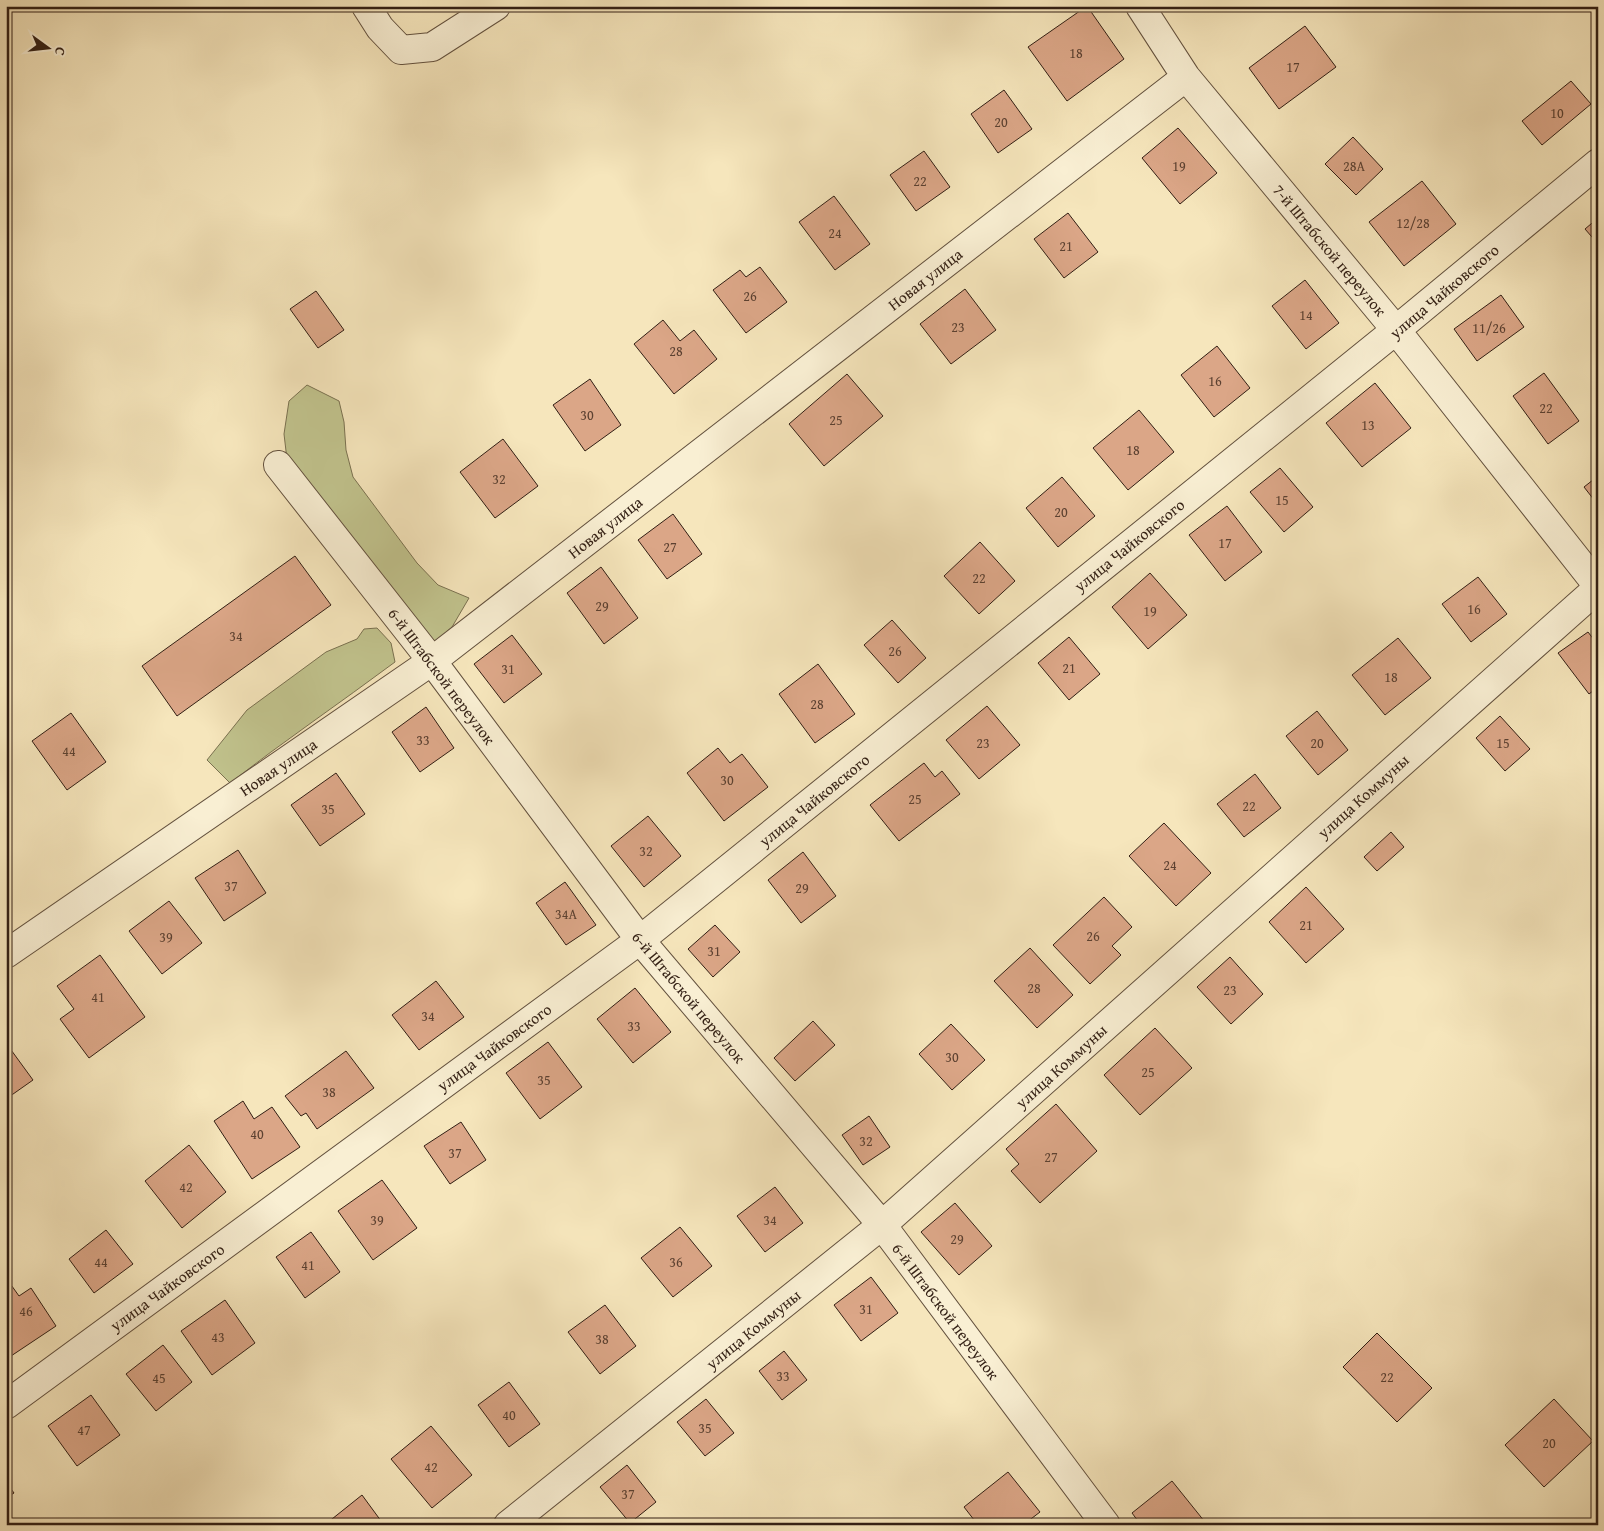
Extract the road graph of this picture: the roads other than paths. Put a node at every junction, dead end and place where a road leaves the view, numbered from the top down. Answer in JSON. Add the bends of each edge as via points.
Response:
{"nodes":[{"id":1,"x":366,"y":6,"type":"edge"},
{"id":2,"x":496,"y":6,"type":"edge"},
{"id":3,"x":1140,"y":6,"type":"edge"},
{"id":4,"x":1186,"y":77,"type":"junction"},
{"id":5,"x":1598,"y":163,"type":"edge"},
{"id":6,"x":1396,"y":330,"type":"junction"},
{"id":7,"x":278,"y":465,"type":"dead end"},
{"id":8,"x":1598,"y":587,"type":"edge"},
{"id":9,"x":432,"y":661,"type":"junction"},
{"id":10,"x":640,"y":940,"type":"junction"},
{"id":11,"x":6,"y":954,"type":"edge"},
{"id":12,"x":882,"y":1225,"type":"junction"},
{"id":13,"x":6,"y":1405,"type":"edge"},
{"id":14,"x":508,"y":1525,"type":"edge"},
{"id":15,"x":1106,"y":1525,"type":"edge"}],
"edges":[{"from":1,"to":2,"type":"street","via":[[380,28],[401,50],[432,47]]},
{"from":3,"to":4,"type":"street","name":"7-й Штабской переулок"},
{"from":4,"to":6,"type":"street","name":"7-й Штабской переулок"},
{"from":4,"to":9,"type":"street","name":"Новая улица"},
{"from":5,"to":6,"type":"street","name":"улица Чайковского"},
{"from":6,"to":8,"type":"street","name":"7-й Штабской переулок"},
{"from":6,"to":10,"type":"street","name":"улица Чайковского"},
{"from":7,"to":9,"type":"street","name":"6-й Штабской переулок"},
{"from":8,"to":12,"type":"street","name":"улица Коммуны"},
{"from":9,"to":10,"type":"street","name":"6-й Штабской переулок"},
{"from":9,"to":11,"type":"street","name":"Новая улица"},
{"from":10,"to":12,"type":"street","name":"6-й Штабской переулок"},
{"from":10,"to":13,"type":"street","name":"улица Чайковского"},
{"from":12,"to":14,"type":"street","name":"улица Коммуны"},
{"from":12,"to":15,"type":"street","name":"6-й Штабской переулок"}]}
